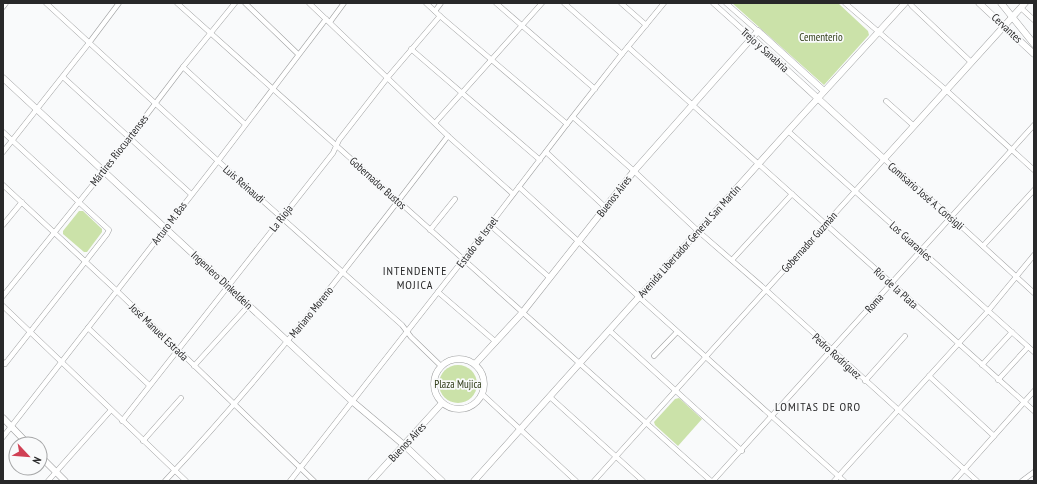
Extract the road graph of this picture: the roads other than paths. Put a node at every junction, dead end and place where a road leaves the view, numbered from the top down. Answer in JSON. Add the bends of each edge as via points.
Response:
{"nodes":[{"id":1,"x":6,"y":3,"type":"edge"},
{"id":2,"x":46,"y":3,"type":"edge"},
{"id":3,"x":119,"y":3,"type":"edge"},
{"id":4,"x":177,"y":3,"type":"edge"},
{"id":5,"x":235,"y":3,"type":"edge"},
{"id":6,"x":244,"y":3,"type":"edge"},
{"id":7,"x":309,"y":3,"type":"edge"},
{"id":8,"x":344,"y":3,"type":"edge"},
{"id":9,"x":426,"y":3,"type":"edge"},
{"id":10,"x":441,"y":3,"type":"edge"},
{"id":11,"x":496,"y":3,"type":"edge"},
{"id":12,"x":542,"y":3,"type":"edge"},
{"id":13,"x":564,"y":3,"type":"edge"},
{"id":14,"x":621,"y":3,"type":"edge"},
{"id":15,"x":664,"y":3,"type":"edge"},
{"id":16,"x":713,"y":3,"type":"edge"},
{"id":17,"x":726,"y":3,"type":"edge"},
{"id":18,"x":845,"y":3,"type":"edge"},
{"id":19,"x":905,"y":3,"type":"edge"},
{"id":20,"x":910,"y":3,"type":"edge"},
{"id":21,"x":979,"y":3,"type":"edge"},
{"id":22,"x":1001,"y":3,"type":"edge"},
{"id":23,"x":1025,"y":3,"type":"edge"},
{"id":24,"x":3,"y":7,"type":"edge"},
{"id":25,"x":1021,"y":8,"type":"junction"},
{"id":26,"x":435,"y":11,"type":"junction"},
{"id":27,"x":440,"y":16,"type":"junction"},
{"id":28,"x":1013,"y":17,"type":"junction"},
{"id":29,"x":328,"y":20,"type":"junction"},
{"id":30,"x":1034,"y":20,"type":"edge"},
{"id":31,"x":646,"y":25,"type":"junction"},
{"id":32,"x":522,"y":26,"type":"junction"},
{"id":33,"x":1004,"y":26,"type":"junction"},
{"id":34,"x":758,"y":31,"type":"junction"},
{"id":35,"x":878,"y":32,"type":"junction"},
{"id":36,"x":210,"y":33,"type":"junction"},
{"id":37,"x":752,"y":38,"type":"junction"},
{"id":38,"x":89,"y":43,"type":"junction"},
{"id":39,"x":1034,"y":44,"type":"edge"},
{"id":40,"x":628,"y":47,"type":"junction"},
{"id":41,"x":411,"y":49,"type":"junction"},
{"id":42,"x":298,"y":54,"type":"junction"},
{"id":43,"x":622,"y":54,"type":"junction"},
{"id":44,"x":1034,"y":54,"type":"edge"},
{"id":45,"x":492,"y":60,"type":"junction"},
{"id":46,"x":971,"y":62,"type":"junction"},
{"id":47,"x":183,"y":67,"type":"junction"},
{"id":48,"x":63,"y":77,"type":"junction"},
{"id":49,"x":388,"y":77,"type":"junction"},
{"id":50,"x":3,"y":78,"type":"edge"},
{"id":51,"x":273,"y":88,"type":"junction"},
{"id":52,"x":595,"y":89,"type":"junction"},
{"id":53,"x":946,"y":90,"type":"junction"},
{"id":54,"x":824,"y":91,"type":"junction"},
{"id":55,"x":462,"y":93,"type":"junction"},
{"id":56,"x":818,"y":98,"type":"junction"},
{"id":57,"x":886,"y":101,"type":"dead end"},
{"id":58,"x":155,"y":103,"type":"junction"},
{"id":59,"x":693,"y":105,"type":"junction"},
{"id":60,"x":37,"y":110,"type":"junction"},
{"id":61,"x":573,"y":117,"type":"junction"},
{"id":62,"x":436,"y":123,"type":"junction"},
{"id":63,"x":245,"y":124,"type":"junction"},
{"id":64,"x":567,"y":124,"type":"junction"},
{"id":65,"x":1034,"y":125,"type":"edge"},
{"id":66,"x":914,"y":126,"type":"junction"},
{"id":67,"x":788,"y":131,"type":"junction"},
{"id":68,"x":3,"y":132,"type":"edge"},
{"id":69,"x":129,"y":136,"type":"junction"},
{"id":70,"x":448,"y":136,"type":"junction"},
{"id":71,"x":12,"y":140,"type":"junction"},
{"id":72,"x":336,"y":145,"type":"junction"},
{"id":73,"x":1011,"y":150,"type":"junction"},
{"id":74,"x":3,"y":152,"type":"edge"},
{"id":75,"x":546,"y":152,"type":"junction"},
{"id":76,"x":884,"y":159,"type":"junction"},
{"id":77,"x":540,"y":160,"type":"junction"},
{"id":78,"x":218,"y":161,"type":"junction"},
{"id":79,"x":758,"y":164,"type":"junction"},
{"id":80,"x":1034,"y":170,"type":"edge"},
{"id":81,"x":104,"y":171,"type":"junction"},
{"id":82,"x":634,"y":171,"type":"junction"},
{"id":83,"x":3,"y":185,"type":"edge"},
{"id":84,"x":519,"y":187,"type":"junction"},
{"id":85,"x":1034,"y":191,"type":"edge"},
{"id":86,"x":855,"y":192,"type":"junction"},
{"id":87,"x":191,"y":194,"type":"junction"},
{"id":88,"x":513,"y":194,"type":"junction"},
{"id":89,"x":792,"y":194,"type":"junction"},
{"id":90,"x":455,"y":200,"type":"dead end"},
{"id":91,"x":22,"y":202,"type":"junction"},
{"id":92,"x":79,"y":202,"type":"junction"},
{"id":93,"x":398,"y":202,"type":"junction"},
{"id":94,"x":606,"y":207,"type":"junction"},
{"id":95,"x":282,"y":217,"type":"junction"},
{"id":96,"x":951,"y":217,"type":"junction"},
{"id":97,"x":825,"y":224,"type":"junction"},
{"id":98,"x":3,"y":225,"type":"edge"},
{"id":99,"x":490,"y":225,"type":"junction"},
{"id":100,"x":166,"y":228,"type":"junction"},
{"id":101,"x":430,"y":230,"type":"junction"},
{"id":102,"x":698,"y":231,"type":"junction"},
{"id":103,"x":54,"y":233,"type":"junction"},
{"id":104,"x":579,"y":241,"type":"junction"},
{"id":105,"x":983,"y":246,"type":"junction"},
{"id":106,"x":922,"y":250,"type":"junction"},
{"id":107,"x":1034,"y":255,"type":"edge"},
{"id":108,"x":463,"y":260,"type":"junction"},
{"id":109,"x":732,"y":260,"type":"junction"},
{"id":110,"x":85,"y":262,"type":"junction"},
{"id":111,"x":343,"y":272,"type":"junction"},
{"id":112,"x":1016,"y":277,"type":"junction"},
{"id":113,"x":550,"y":278,"type":"junction"},
{"id":114,"x":891,"y":284,"type":"junction"},
{"id":115,"x":228,"y":286,"type":"junction"},
{"id":116,"x":766,"y":290,"type":"junction"},
{"id":117,"x":117,"y":291,"type":"junction"},
{"id":118,"x":438,"y":292,"type":"junction"},
{"id":119,"x":1034,"y":293,"type":"edge"},
{"id":120,"x":3,"y":296,"type":"edge"},
{"id":121,"x":639,"y":297,"type":"junction"},
{"id":122,"x":249,"y":305,"type":"junction"},
{"id":123,"x":3,"y":306,"type":"edge"},
{"id":124,"x":988,"y":311,"type":"junction"},
{"id":125,"x":522,"y":313,"type":"junction"},
{"id":126,"x":88,"y":328,"type":"junction"},
{"id":127,"x":610,"y":330,"type":"junction"},
{"id":128,"x":30,"y":332,"type":"junction"},
{"id":129,"x":406,"y":332,"type":"junction"},
{"id":130,"x":677,"y":332,"type":"junction"},
{"id":131,"x":1012,"y":332,"type":"junction"},
{"id":132,"x":905,"y":336,"type":"dead end"},
{"id":133,"x":288,"y":341,"type":"junction"},
{"id":134,"x":496,"y":342,"type":"junction"},
{"id":135,"x":958,"y":344,"type":"junction"},
{"id":136,"x":1028,"y":347,"type":"junction"},
{"id":137,"x":178,"y":351,"type":"junction"},
{"id":138,"x":831,"y":351,"type":"junction"},
{"id":139,"x":1034,"y":352,"type":"edge"},
{"id":140,"x":654,"y":356,"type":"dead end"},
{"id":141,"x":705,"y":357,"type":"junction"},
{"id":142,"x":61,"y":362,"type":"junction"},
{"id":143,"x":4,"y":363,"type":"edge"},
{"id":144,"x":580,"y":363,"type":"junction"},
{"id":145,"x":475,"y":364,"type":"junction"},
{"id":146,"x":982,"y":365,"type":"junction"},
{"id":147,"x":194,"y":366,"type":"junction"},
{"id":148,"x":441,"y":366,"type":"junction"},
{"id":149,"x":929,"y":376,"type":"junction"},
{"id":150,"x":998,"y":380,"type":"junction"},
{"id":151,"x":865,"y":381,"type":"junction"},
{"id":152,"x":149,"y":385,"type":"junction"},
{"id":153,"x":675,"y":390,"type":"junction"},
{"id":154,"x":1034,"y":391,"type":"edge"},
{"id":155,"x":482,"y":394,"type":"junction"},
{"id":156,"x":550,"y":397,"type":"junction"},
{"id":157,"x":181,"y":398,"type":"dead end"},
{"id":158,"x":353,"y":402,"type":"junction"},
{"id":159,"x":1024,"y":402,"type":"junction"},
{"id":160,"x":442,"y":403,"type":"junction"},
{"id":161,"x":233,"y":404,"type":"junction"},
{"id":162,"x":111,"y":410,"type":"junction"},
{"id":163,"x":898,"y":410,"type":"junction"},
{"id":164,"x":1034,"y":412,"type":"edge"},
{"id":165,"x":772,"y":416,"type":"junction"},
{"id":166,"x":3,"y":418,"type":"edge"},
{"id":167,"x":122,"y":421,"type":"junction"},
{"id":168,"x":645,"y":423,"type":"junction"},
{"id":169,"x":12,"y":427,"type":"junction"},
{"id":170,"x":521,"y":429,"type":"junction"},
{"id":171,"x":20,"y":436,"type":"edge"},
{"id":172,"x":994,"y":436,"type":"junction"},
{"id":173,"x":3,"y":437,"type":"edge"},
{"id":174,"x":142,"y":440,"type":"junction"},
{"id":175,"x":404,"y":445,"type":"junction"},
{"id":176,"x":742,"y":450,"type":"junction"},
{"id":177,"x":615,"y":457,"type":"junction"},
{"id":178,"x":48,"y":464,"type":"edge"},
{"id":179,"x":301,"y":468,"type":"junction"},
{"id":180,"x":964,"y":470,"type":"junction"},
{"id":181,"x":175,"y":471,"type":"junction"},
{"id":182,"x":56,"y":472,"type":"junction"},
{"id":183,"x":1034,"y":472,"type":"edge"},
{"id":184,"x":839,"y":476,"type":"junction"},
{"id":185,"x":48,"y":481,"type":"edge"},
{"id":186,"x":66,"y":481,"type":"edge"},
{"id":187,"x":165,"y":481,"type":"edge"},
{"id":188,"x":186,"y":481,"type":"edge"},
{"id":189,"x":290,"y":481,"type":"edge"},
{"id":190,"x":314,"y":481,"type":"edge"},
{"id":191,"x":371,"y":481,"type":"edge"},
{"id":192,"x":442,"y":481,"type":"edge"},
{"id":193,"x":474,"y":481,"type":"edge"},
{"id":194,"x":576,"y":481,"type":"edge"},
{"id":195,"x":594,"y":481,"type":"edge"},
{"id":196,"x":643,"y":481,"type":"edge"},
{"id":197,"x":712,"y":481,"type":"edge"},
{"id":198,"x":834,"y":481,"type":"edge"},
{"id":199,"x":844,"y":481,"type":"edge"},
{"id":200,"x":954,"y":481,"type":"edge"},
{"id":201,"x":977,"y":481,"type":"edge"},
{"id":202,"x":1022,"y":481,"type":"edge"}],
"edges":[{"from":1,"to":24,"type":"street"},
{"from":2,"to":38,"type":"street","name":"Luis Reinaudi"},
{"from":3,"to":38,"type":"street"},
{"from":4,"to":36,"type":"street","name":"Gobernador Bustos"},
{"from":5,"to":36,"type":"street","name":"Mártires Riocuartenses"},
{"from":6,"to":42,"type":"street"},
{"from":7,"to":29,"type":"street"},
{"from":8,"to":29,"type":"street","name":"Arturo M. Bas"},
{"from":9,"to":26,"type":"street"},
{"from":10,"to":26,"type":"street"},
{"from":11,"to":32,"type":"street"},
{"from":12,"to":32,"type":"street"},
{"from":13,"to":43,"type":"street"},
{"from":14,"to":31,"type":"street"},
{"from":15,"to":31,"type":"street","name":"Estado de Israel"},
{"from":16,"to":37,"type":"street","name":"Trejo y Sanabria"},
{"from":17,"to":34,"type":"street","name":"Trejo y Sanabria"},
{"from":18,"to":35,"type":"street"},
{"from":19,"to":35,"type":"main road","name":"Avenida Libertador General San Martín"},
{"from":20,"to":46,"type":"street"},
{"from":21,"to":33,"type":"main road","name":"Cervantes"},
{"from":22,"to":28,"type":"main road","name":"Cervantes"},
{"from":23,"to":25,"type":"main road","name":"Gobernador Guzmán"},
{"from":25,"to":28,"type":"main road","name":"Gobernador Guzmán"},
{"from":25,"to":30,"type":"street"},
{"from":26,"to":27,"type":"street"},
{"from":27,"to":41,"type":"street","name":"La Rioja"},
{"from":27,"to":45,"type":"street"},
{"from":28,"to":33,"type":"main road","name":"Gobernador Guzmán"},
{"from":28,"to":39,"type":"main road","name":"Cervantes"},
{"from":29,"to":42,"type":"street","name":"Arturo M. Bas"},
{"from":29,"to":49,"type":"street"},
{"from":31,"to":40,"type":"street","name":"Estado de Israel"},
{"from":32,"to":45,"type":"street"},
{"from":32,"to":52,"type":"street"},
{"from":33,"to":44,"type":"main road","name":"Cervantes"},
{"from":33,"to":46,"type":"main road","name":"Gobernador Guzmán"},
{"from":34,"to":37,"type":"main road","name":"Buenos Aires"},
{"from":34,"to":54,"type":"main road","name":"Trejo y Sanabria"},
{"from":35,"to":53,"type":"street"},
{"from":35,"to":54,"type":"main road","name":"Avenida Libertador General San Martín"},
{"from":36,"to":47,"type":"street","name":"Mártires Riocuartenses"},
{"from":36,"to":51,"type":"street","name":"Gobernador Bustos"},
{"from":37,"to":56,"type":"main road","name":"Trejo y Sanabria"},
{"from":37,"to":59,"type":"main road","name":"Buenos Aires"},
{"from":38,"to":48,"type":"street"},
{"from":38,"to":58,"type":"street","name":"Luis Reinaudi"},
{"from":40,"to":43,"type":"street","name":"Estado de Israel"},
{"from":40,"to":59,"type":"street","name":"Río de la Plata"},
{"from":41,"to":49,"type":"street","name":"La Rioja"},
{"from":41,"to":55,"type":"street"},
{"from":42,"to":51,"type":"street","name":"Arturo M. Bas"},
{"from":43,"to":52,"type":"street","name":"Estado de Israel"},
{"from":45,"to":55,"type":"street"},
{"from":45,"to":64,"type":"street"},
{"from":46,"to":53,"type":"main road","name":"Gobernador Guzmán"},
{"from":47,"to":58,"type":"street","name":"Mártires Riocuartenses"},
{"from":47,"to":63,"type":"street"},
{"from":48,"to":60,"type":"street"},
{"from":48,"to":69,"type":"street"},
{"from":49,"to":62,"type":"street"},
{"from":49,"to":72,"type":"street","name":"La Rioja"},
{"from":50,"to":60,"type":"main road","name":"Ingeniero Dinkeldein"},
{"from":51,"to":63,"type":"street","name":"Arturo M. Bas"},
{"from":51,"to":72,"type":"street","name":"Gobernador Bustos"},
{"from":52,"to":61,"type":"street","name":"Estado de Israel"},
{"from":53,"to":66,"type":"main road","name":"Gobernador Guzmán"},
{"from":53,"to":73,"type":"street"},
{"from":54,"to":56,"type":"main road","name":"Avenida Libertador General San Martín"},
{"from":55,"to":62,"type":"street"},
{"from":55,"to":77,"type":"street"},
{"from":56,"to":67,"type":"main road","name":"Avenida Libertador General San Martín"},
{"from":56,"to":76,"type":"main road","name":"Comisario José A. Consigli"},
{"from":57,"to":66,"type":"street"},
{"from":58,"to":69,"type":"street","name":"Mártires Riocuartenses"},
{"from":58,"to":78,"type":"street","name":"Luis Reinaudi"},
{"from":59,"to":79,"type":"street","name":"Río de la Plata"},
{"from":59,"to":82,"type":"main road","name":"Buenos Aires"},
{"from":60,"to":71,"type":"street"},
{"from":60,"to":81,"type":"main road","name":"Ingeniero Dinkeldein"},
{"from":61,"to":64,"type":"street","name":"Estado de Israel"},
{"from":61,"to":82,"type":"street","name":"Pedro Rodríguez"},
{"from":62,"to":70,"type":"street"},
{"from":63,"to":78,"type":"street","name":"Arturo M. Bas"},
{"from":64,"to":75,"type":"street","name":"Estado de Israel"},
{"from":65,"to":73,"type":"street","name":"Roma"},
{"from":66,"to":76,"type":"main road","name":"Gobernador Guzmán"},
{"from":67,"to":79,"type":"main road","name":"Avenida Libertador General San Martín"},
{"from":67,"to":86,"type":"street","name":"Los Guaraníes"},
{"from":68,"to":71,"type":"street"},
{"from":69,"to":81,"type":"street","name":"Mártires Riocuartenses"},
{"from":69,"to":87,"type":"street"},
{"from":70,"to":88,"type":"street"},
{"from":70,"to":93,"type":"street","name":"Mariano Moreno"},
{"from":71,"to":74,"type":"street"},
{"from":71,"to":92,"type":"street"},
{"from":72,"to":93,"type":"street","name":"Gobernador Bustos"},
{"from":72,"to":95,"type":"street","name":"La Rioja","via":[[333,153]]},
{"from":73,"to":80,"type":"street"},
{"from":73,"to":96,"type":"street","name":"Roma"},
{"from":75,"to":77,"type":"street","name":"Estado de Israel"},
{"from":75,"to":94,"type":"street"},
{"from":76,"to":86,"type":"street","name":"Gobernador Guzmán"},
{"from":76,"to":96,"type":"street","name":"Comisario José A. Consigli"},
{"from":77,"to":84,"type":"street","name":"Estado de Israel"},
{"from":78,"to":87,"type":"street","name":"Arturo M. Bas"},
{"from":78,"to":95,"type":"street","name":"Luis Reinaudi"},
{"from":79,"to":89,"type":"street","name":"Río de la Plata"},
{"from":79,"to":102,"type":"main road","name":"Avenida Libertador General San Martín"},
{"from":81,"to":92,"type":"street","name":"Mártires Riocuartenses"},
{"from":81,"to":100,"type":"main road","name":"Ingeniero Dinkeldein"},
{"from":82,"to":94,"type":"main road","name":"Buenos Aires"},
{"from":82,"to":102,"type":"street","name":"Pedro Rodríguez"},
{"from":83,"to":91,"type":"street","name":"José Manuel Estrada"},
{"from":84,"to":88,"type":"street","name":"Estado de Israel"},
{"from":84,"to":104,"type":"street"},
{"from":85,"to":105,"type":"street"},
{"from":86,"to":97,"type":"street","name":"Gobernador Guzmán"},
{"from":86,"to":106,"type":"street","name":"Los Guaraníes"},
{"from":87,"to":100,"type":"street","name":"Arturo M. Bas"},
{"from":88,"to":99,"type":"street","name":"Estado de Israel"},
{"from":89,"to":97,"type":"street","name":"Río de la Plata"},
{"from":89,"to":109,"type":"street"},
{"from":90,"to":101,"type":"street"},
{"from":91,"to":98,"type":"street"},
{"from":91,"to":103,"type":"street","name":"José Manuel Estrada"},
{"from":92,"to":103,"type":"street","name":"Mártires Riocuartenses"},
{"from":92,"to":110,"type":"street","via":[[109,230]]},
{"from":93,"to":101,"type":"street","name":"Gobernador Bustos"},
{"from":93,"to":111,"type":"street","name":"Mariano Moreno"},
{"from":94,"to":104,"type":"main road","name":"Buenos Aires"},
{"from":95,"to":111,"type":"street","name":"Luis Reinaudi"},
{"from":95,"to":115,"type":"street","name":"La Rioja"},
{"from":96,"to":105,"type":"street","name":"Comisario José A. Consigli"},
{"from":96,"to":106,"type":"street","name":"Roma"},
{"from":97,"to":114,"type":"street","name":"Río de la Plata"},
{"from":97,"to":116,"type":"street","name":"Gobernador Guzmán"},
{"from":99,"to":108,"type":"street","name":"Estado de Israel"},
{"from":99,"to":113,"type":"street"},
{"from":100,"to":115,"type":"main road","name":"Ingeniero Dinkeldein"},
{"from":100,"to":117,"type":"street","name":"Arturo M. Bas"},
{"from":101,"to":108,"type":"street","name":"Gobernador Bustos"},
{"from":102,"to":109,"type":"street","name":"Pedro Rodríguez"},
{"from":102,"to":121,"type":"main road","name":"Avenida Libertador General San Martín"},
{"from":103,"to":110,"type":"street","name":"José Manuel Estrada"},
{"from":103,"to":120,"type":"street","name":"Mártires Riocuartenses"},
{"from":104,"to":113,"type":"main road","name":"Buenos Aires"},
{"from":104,"to":121,"type":"street"},
{"from":105,"to":112,"type":"street","name":"Comisario José A. Consigli"},
{"from":106,"to":114,"type":"street","name":"Roma"},
{"from":106,"to":124,"type":"street","name":"Los Guaraníes"},
{"from":107,"to":112,"type":"street"},
{"from":108,"to":118,"type":"street","name":"Estado de Israel"},
{"from":108,"to":125,"type":"street","name":"Gobernador Bustos"},
{"from":109,"to":116,"type":"street","name":"Pedro Rodríguez"},
{"from":110,"to":117,"type":"street","name":"José Manuel Estrada"},
{"from":110,"to":128,"type":"street"},
{"from":111,"to":129,"type":"street","name":"Luis Reinaudi","via":[[402,325]]},
{"from":111,"to":133,"type":"street","name":"Mariano Moreno"},
{"from":112,"to":119,"type":"street","name":"Comisario José A. Consigli"},
{"from":112,"to":124,"type":"street"},
{"from":113,"to":125,"type":"main road","name":"Buenos Aires"},
{"from":114,"to":135,"type":"street","name":"Río de la Plata"},
{"from":114,"to":138,"type":"street","name":"Roma"},
{"from":115,"to":122,"type":"main road","name":"Ingeniero Dinkeldein"},
{"from":115,"to":137,"type":"street","name":"La Rioja"},
{"from":116,"to":138,"type":"street","name":"Pedro Rodríguez"},
{"from":116,"to":141,"type":"street","name":"Gobernador Guzmán"},
{"from":117,"to":126,"type":"street","name":"Arturo M. Bas"},
{"from":117,"to":137,"type":"street","name":"José Manuel Estrada"},
{"from":118,"to":129,"type":"street","name":"Estado de Israel"},
{"from":118,"to":134,"type":"street"},
{"from":121,"to":127,"type":"main road","name":"Avenida Libertador General San Martín"},
{"from":121,"to":130,"type":"street"},
{"from":122,"to":133,"type":"main road","name":"Ingeniero Dinkeldein"},
{"from":122,"to":147,"type":"street"},
{"from":123,"to":128,"type":"street"},
{"from":124,"to":131,"type":"street","name":"Los Guaraníes"},
{"from":124,"to":135,"type":"street"},
{"from":125,"to":134,"type":"main road","name":"Buenos Aires"},
{"from":125,"to":144,"type":"street","name":"Gobernador Bustos"},
{"from":126,"to":142,"type":"street","name":"Arturo M. Bas"},
{"from":126,"to":152,"type":"street"},
{"from":127,"to":144,"type":"main road","name":"Avenida Libertador General San Martín"},
{"from":127,"to":153,"type":"street"},
{"from":128,"to":142,"type":"street"},
{"from":128,"to":143,"type":"street"},
{"from":129,"to":148,"type":"street","name":"Luis Reinaudi"},
{"from":129,"to":158,"type":"street","name":"Estado de Israel"},
{"from":130,"to":140,"type":"street"},
{"from":130,"to":141,"type":"street"},
{"from":131,"to":136,"type":"street","name":"Los Guaraníes"},
{"from":131,"to":146,"type":"street"},
{"from":132,"to":151,"type":"street"},
{"from":133,"to":158,"type":"main road","name":"Ingeniero Dinkeldein"},
{"from":133,"to":161,"type":"street","name":"Mariano Moreno"},
{"from":134,"to":145,"type":"main road","name":"Buenos Aires"},
{"from":135,"to":146,"type":"street","name":"Río de la Plata"},
{"from":135,"to":149,"type":"street"},
{"from":136,"to":139,"type":"street","name":"Los Guaraníes"},
{"from":136,"to":150,"type":"street"},
{"from":137,"to":147,"type":"street","name":"José Manuel Estrada"},
{"from":137,"to":152,"type":"street","name":"La Rioja"},
{"from":138,"to":151,"type":"street","name":"Pedro Rodríguez"},
{"from":138,"to":165,"type":"street","name":"Roma"},
{"from":141,"to":153,"type":"street","name":"Gobernador Guzmán"},
{"from":141,"to":165,"type":"street"},
{"from":142,"to":162,"type":"street"},
{"from":142,"to":169,"type":"street","name":"Arturo M. Bas"},
{"from":144,"to":156,"type":"main road","name":"Avenida Libertador General San Martín"},
{"from":144,"to":168,"type":"street","name":"Gobernador Bustos"},
{"from":145,"to":148,"type":"main road","via":[[469,360],[454,359]]},
{"from":145,"to":155,"type":"main road","via":[[484,378]]},
{"from":146,"to":150,"type":"street","name":"Río de la Plata"},
{"from":147,"to":161,"type":"street","name":"José Manuel Estrada"},
{"from":148,"to":160,"type":"main road","via":[[436,373],[434,385],[437,397]]},
{"from":149,"to":163,"type":"street"},
{"from":149,"to":172,"type":"street"},
{"from":150,"to":159,"type":"street","name":"Río de la Plata"},
{"from":151,"to":163,"type":"street","name":"Pedro Rodríguez"},
{"from":152,"to":167,"type":"street","name":"La Rioja"},
{"from":153,"to":168,"type":"street","name":"Gobernador Guzmán"},
{"from":153,"to":176,"type":"street"},
{"from":154,"to":159,"type":"street"},
{"from":155,"to":160,"type":"main road","via":[[474,405],[461,409],[448,407]]},
{"from":155,"to":170,"type":"street"},
{"from":156,"to":170,"type":"main road","name":"Avenida Libertador General San Martín"},
{"from":156,"to":177,"type":"street"},
{"from":157,"to":174,"type":"street"},
{"from":158,"to":175,"type":"main road","name":"Ingeniero Dinkeldein"},
{"from":158,"to":179,"type":"street","name":"Estado de Israel"},
{"from":159,"to":164,"type":"street","name":"Río de la Plata"},
{"from":159,"to":172,"type":"street"},
{"from":160,"to":175,"type":"main road","name":"Buenos Aires"},
{"from":161,"to":179,"type":"street","name":"José Manuel Estrada"},
{"from":161,"to":181,"type":"street","name":"Mariano Moreno"},
{"from":162,"to":167,"type":"street"},
{"from":162,"to":182,"type":"street"},
{"from":163,"to":180,"type":"street","name":"Pedro Rodríguez"},
{"from":163,"to":184,"type":"street"},
{"from":165,"to":176,"type":"street","name":"Roma"},
{"from":165,"to":184,"type":"street"},
{"from":166,"to":169,"type":"main road"},
{"from":167,"to":174,"type":"street"},
{"from":168,"to":177,"type":"street","name":"Gobernador Guzmán"},
{"from":168,"to":197,"type":"street","name":"Gobernador Bustos"},
{"from":169,"to":171,"type":"main road"},
{"from":169,"to":173,"type":"street","name":"Arturo M. Bas"},
{"from":170,"to":193,"type":"main road","name":"Avenida Libertador General San Martín"},
{"from":170,"to":194,"type":"street"},
{"from":172,"to":180,"type":"street"},
{"from":174,"to":181,"type":"street"},
{"from":175,"to":191,"type":"main road","name":"Buenos Aires"},
{"from":175,"to":192,"type":"main road","name":"Ingeniero Dinkeldein"},
{"from":176,"to":197,"type":"street","name":"Roma"},
{"from":177,"to":195,"type":"street","name":"Gobernador Guzmán"},
{"from":177,"to":196,"type":"street"},
{"from":178,"to":182,"type":"main road"},
{"from":179,"to":189,"type":"street","name":"Estado de Israel"},
{"from":179,"to":190,"type":"street","name":"José Manuel Estrada"},
{"from":180,"to":200,"type":"street"},
{"from":180,"to":201,"type":"street","name":"Pedro Rodríguez"},
{"from":181,"to":187,"type":"street","name":"Mariano Moreno"},
{"from":181,"to":188,"type":"street"},
{"from":182,"to":185,"type":"street"},
{"from":182,"to":186,"type":"main road"},
{"from":183,"to":202,"type":"street"},
{"from":184,"to":198,"type":"street"},
{"from":184,"to":199,"type":"street"}]}
